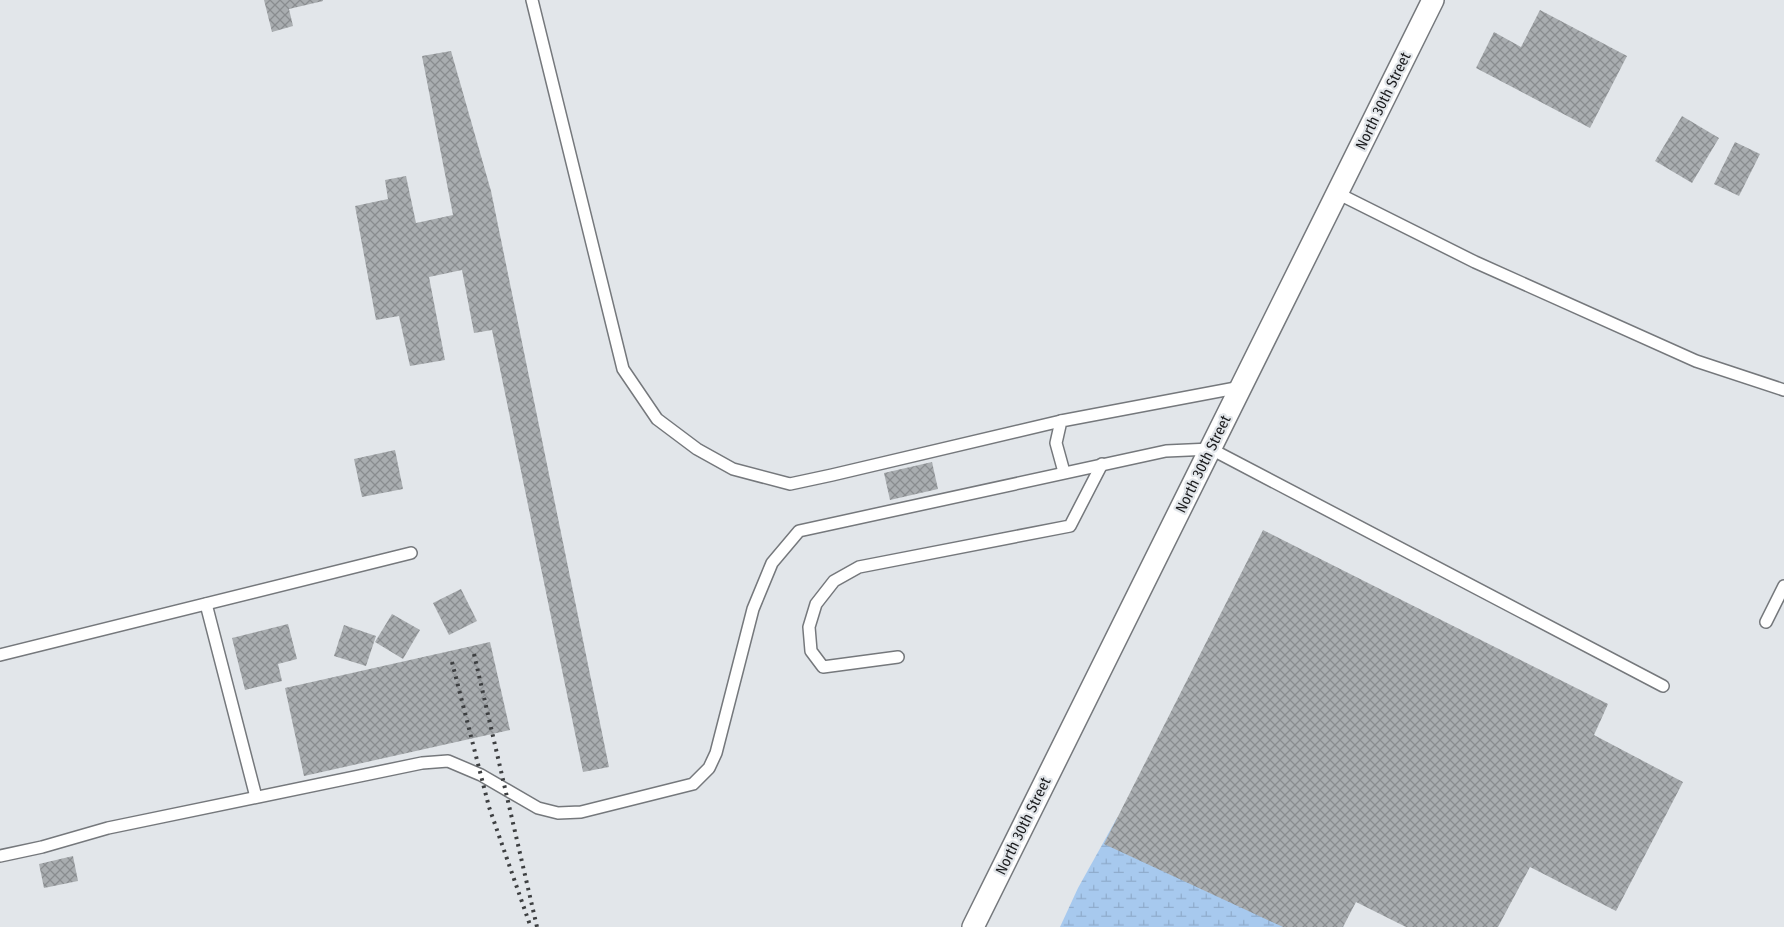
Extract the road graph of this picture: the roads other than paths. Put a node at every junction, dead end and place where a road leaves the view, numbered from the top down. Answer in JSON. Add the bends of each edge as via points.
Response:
{"nodes":[{"id":1,"x":532,"y":0,"type":"edge"},
{"id":2,"x":1433,"y":0,"type":"edge"},
{"id":3,"x":1338,"y":193,"type":"junction"},
{"id":4,"x":1241,"y":387,"type":"junction"},
{"id":5,"x":1784,"y":390,"type":"edge"},
{"id":6,"x":1061,"y":420,"type":"junction"},
{"id":7,"x":1211,"y":449,"type":"junction"},
{"id":8,"x":1102,"y":464,"type":"junction"},
{"id":9,"x":1064,"y":472,"type":"junction"},
{"id":10,"x":411,"y":553,"type":"dead end"},
{"id":11,"x":1784,"y":586,"type":"edge"},
{"id":12,"x":206,"y":604,"type":"junction"},
{"id":13,"x":1766,"y":622,"type":"dead end"},
{"id":14,"x":0,"y":655,"type":"edge"},
{"id":15,"x":898,"y":657,"type":"dead end"},
{"id":16,"x":1663,"y":686,"type":"dead end"},
{"id":17,"x":256,"y":797,"type":"junction"},
{"id":18,"x":0,"y":856,"type":"edge"},
{"id":19,"x":972,"y":927,"type":"edge"}],
"edges":[{"from":1,"to":6,"type":"lane","via":[[623,369],[657,419],[697,449],[733,469],[790,484]]},
{"from":2,"to":3,"type":"street","name":"North 30th Street"},
{"from":3,"to":4,"type":"street","name":"North 30th Street"},
{"from":3,"to":5,"type":"lane","via":[[1474,262],[1696,362]]},
{"from":4,"to":6,"type":"lane"},
{"from":4,"to":7,"type":"street","name":"North 30th Street"},
{"from":6,"to":9,"type":"lane","via":[[1056,443]]},
{"from":7,"to":8,"type":"lane","via":[[1166,450]]},
{"from":7,"to":16,"type":"lane"},
{"from":7,"to":19,"type":"street","name":"North 30th Street"},
{"from":8,"to":9,"type":"lane"},
{"from":8,"to":15,"type":"lane","via":[[1070,526],[859,567],[834,581],[816,604],[808,627],[811,651],[823,667]]},
{"from":9,"to":17,"type":"lane","via":[[799,531],[772,563],[753,609],[716,753],[709,768],[694,784],[581,812],[558,813],[538,808],[481,775],[448,762],[422,763]]},
{"from":10,"to":12,"type":"lane"},
{"from":11,"to":13,"type":"lane"},
{"from":12,"to":14,"type":"lane"},
{"from":12,"to":17,"type":"lane"},
{"from":17,"to":18,"type":"lane","via":[[108,828]]}]}
